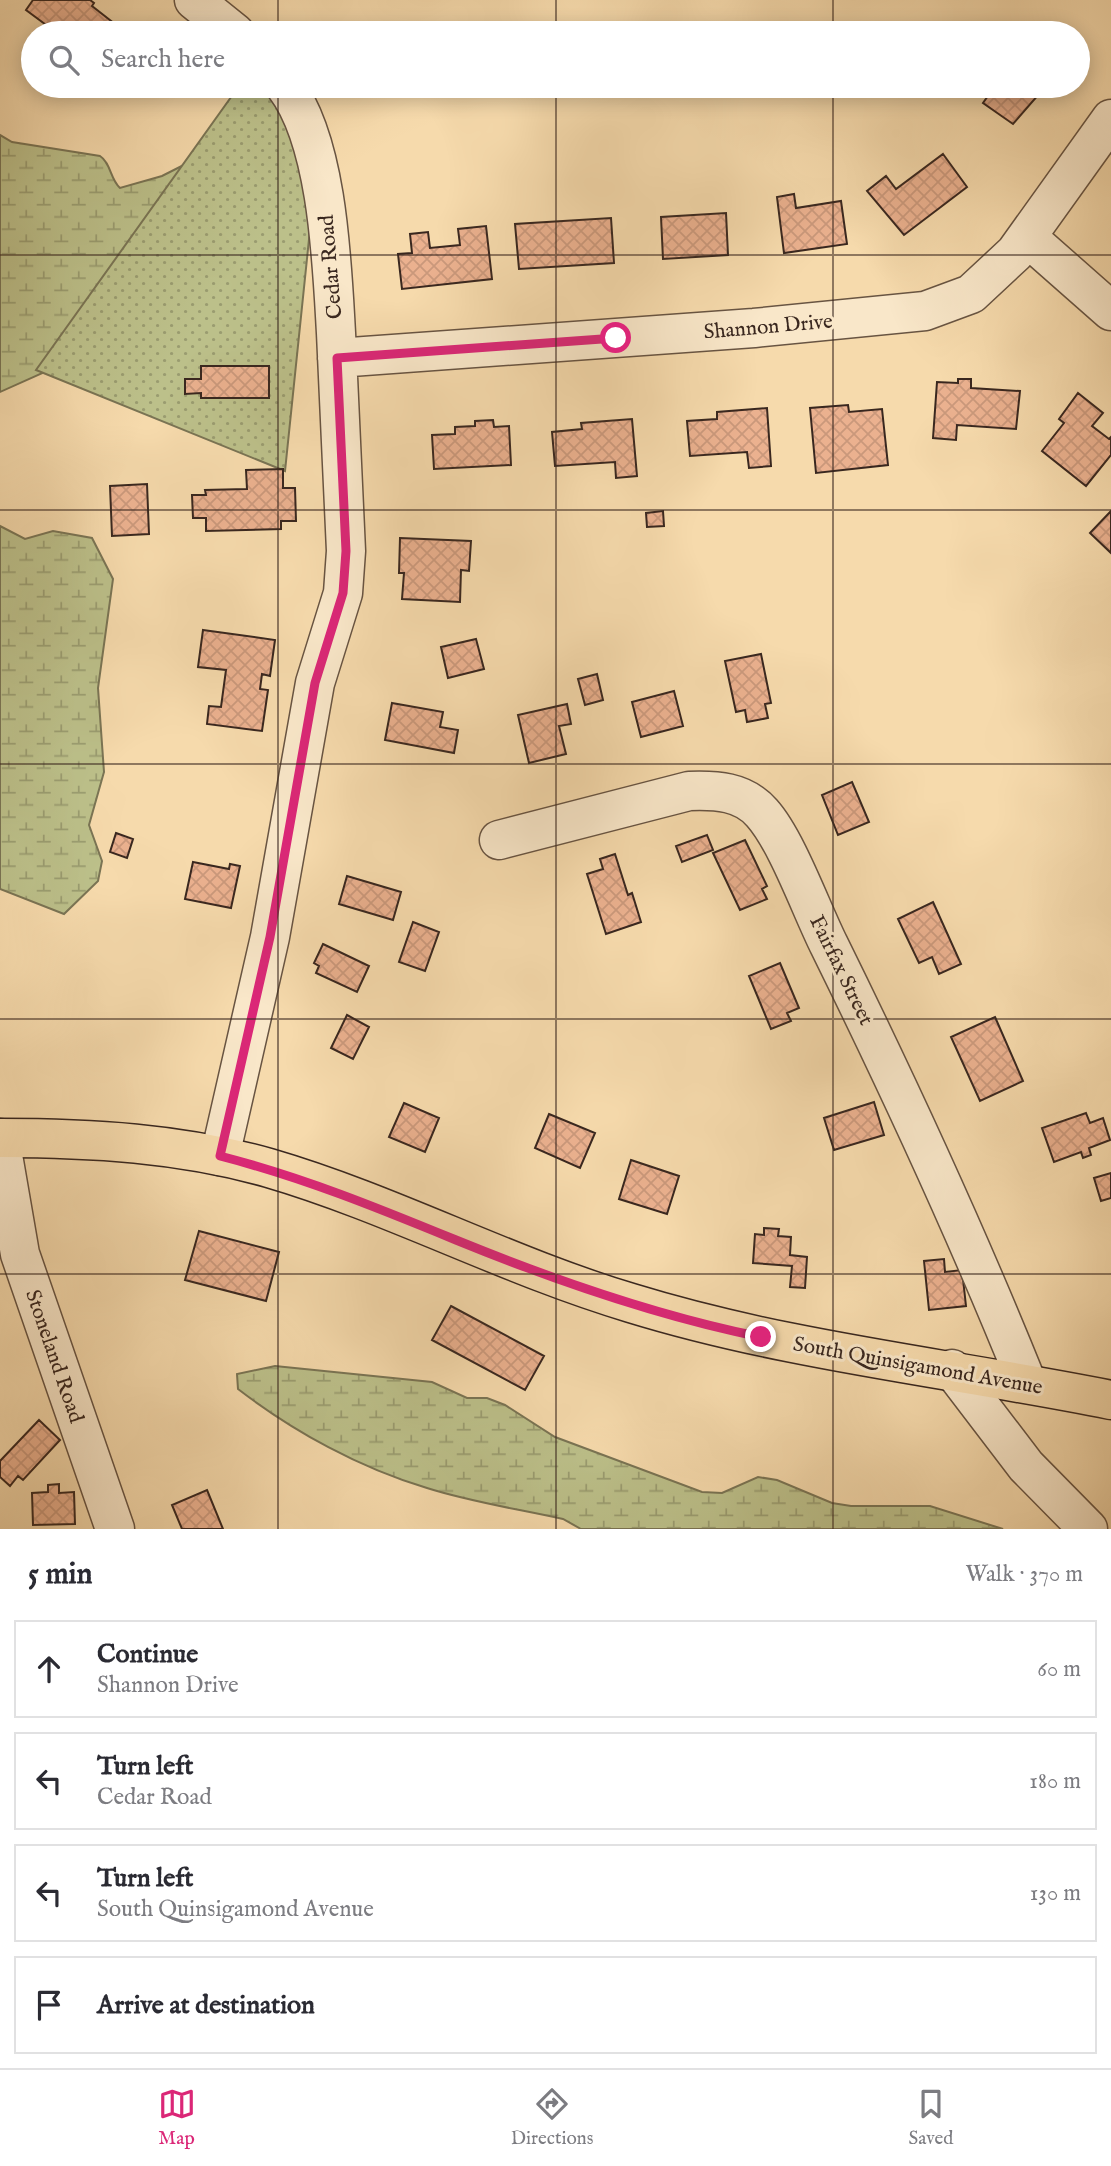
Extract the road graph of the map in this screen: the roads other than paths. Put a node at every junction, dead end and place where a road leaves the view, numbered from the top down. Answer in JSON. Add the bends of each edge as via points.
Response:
{"nodes":[{"id":1,"x":194,"y":0,"type":"edge"},
{"id":2,"x":220,"y":21,"type":"edge"},
{"id":3,"x":291,"y":98,"type":"edge"},
{"id":4,"x":1111,"y":119,"type":"edge"},
{"id":5,"x":1027,"y":237,"type":"junction"},
{"id":6,"x":1111,"y":311,"type":"edge"},
{"id":7,"x":337,"y":358,"type":"junction"},
{"id":8,"x":499,"y":840,"type":"dead end"},
{"id":9,"x":0,"y":1138,"type":"edge"},
{"id":10,"x":220,"y":1156,"type":"junction"},
{"id":11,"x":952,"y":1369,"type":"junction"},
{"id":12,"x":1027,"y":1383,"type":"junction"},
{"id":13,"x":1111,"y":1400,"type":"edge"},
{"id":14,"x":115,"y":1529,"type":"edge"},
{"id":15,"x":1088,"y":1529,"type":"edge"}],
"edges":[{"from":1,"to":2,"type":"street"},
{"from":3,"to":7,"type":"street","name":"Cedar Road","via":[[305,126],[323,198]]},
{"from":4,"to":5,"type":"street","name":"Shannon Drive"},
{"from":5,"to":6,"type":"street"},
{"from":5,"to":7,"type":"street","name":"Shannon Drive","via":[[1016,253],[971,293],[925,311]]},
{"from":7,"to":10,"type":"street","name":"Cedar Road","via":[[346,551],[343,593],[315,683],[270,937]]},
{"from":8,"to":12,"type":"street","name":"Fairfax Street","via":[[689,791],[719,790],[761,811],[913,1118]]},
{"from":9,"to":10,"type":"main road","name":"South Quinsigamond Avenue","via":[[137,1143]]},
{"from":9,"to":14,"type":"street","name":"Stoneland Road","via":[[20,1254]]},
{"from":10,"to":11,"type":"main road","name":"South Quinsigamond Avenue","via":[[325,1186],[531,1269],[670,1315],[750,1335]]},
{"from":11,"to":12,"type":"main road","name":"South Quinsigamond Avenue"},
{"from":11,"to":15,"type":"street","via":[[1026,1466]]},
{"from":12,"to":13,"type":"main road","name":"South Quinsigamond Avenue"}]}
